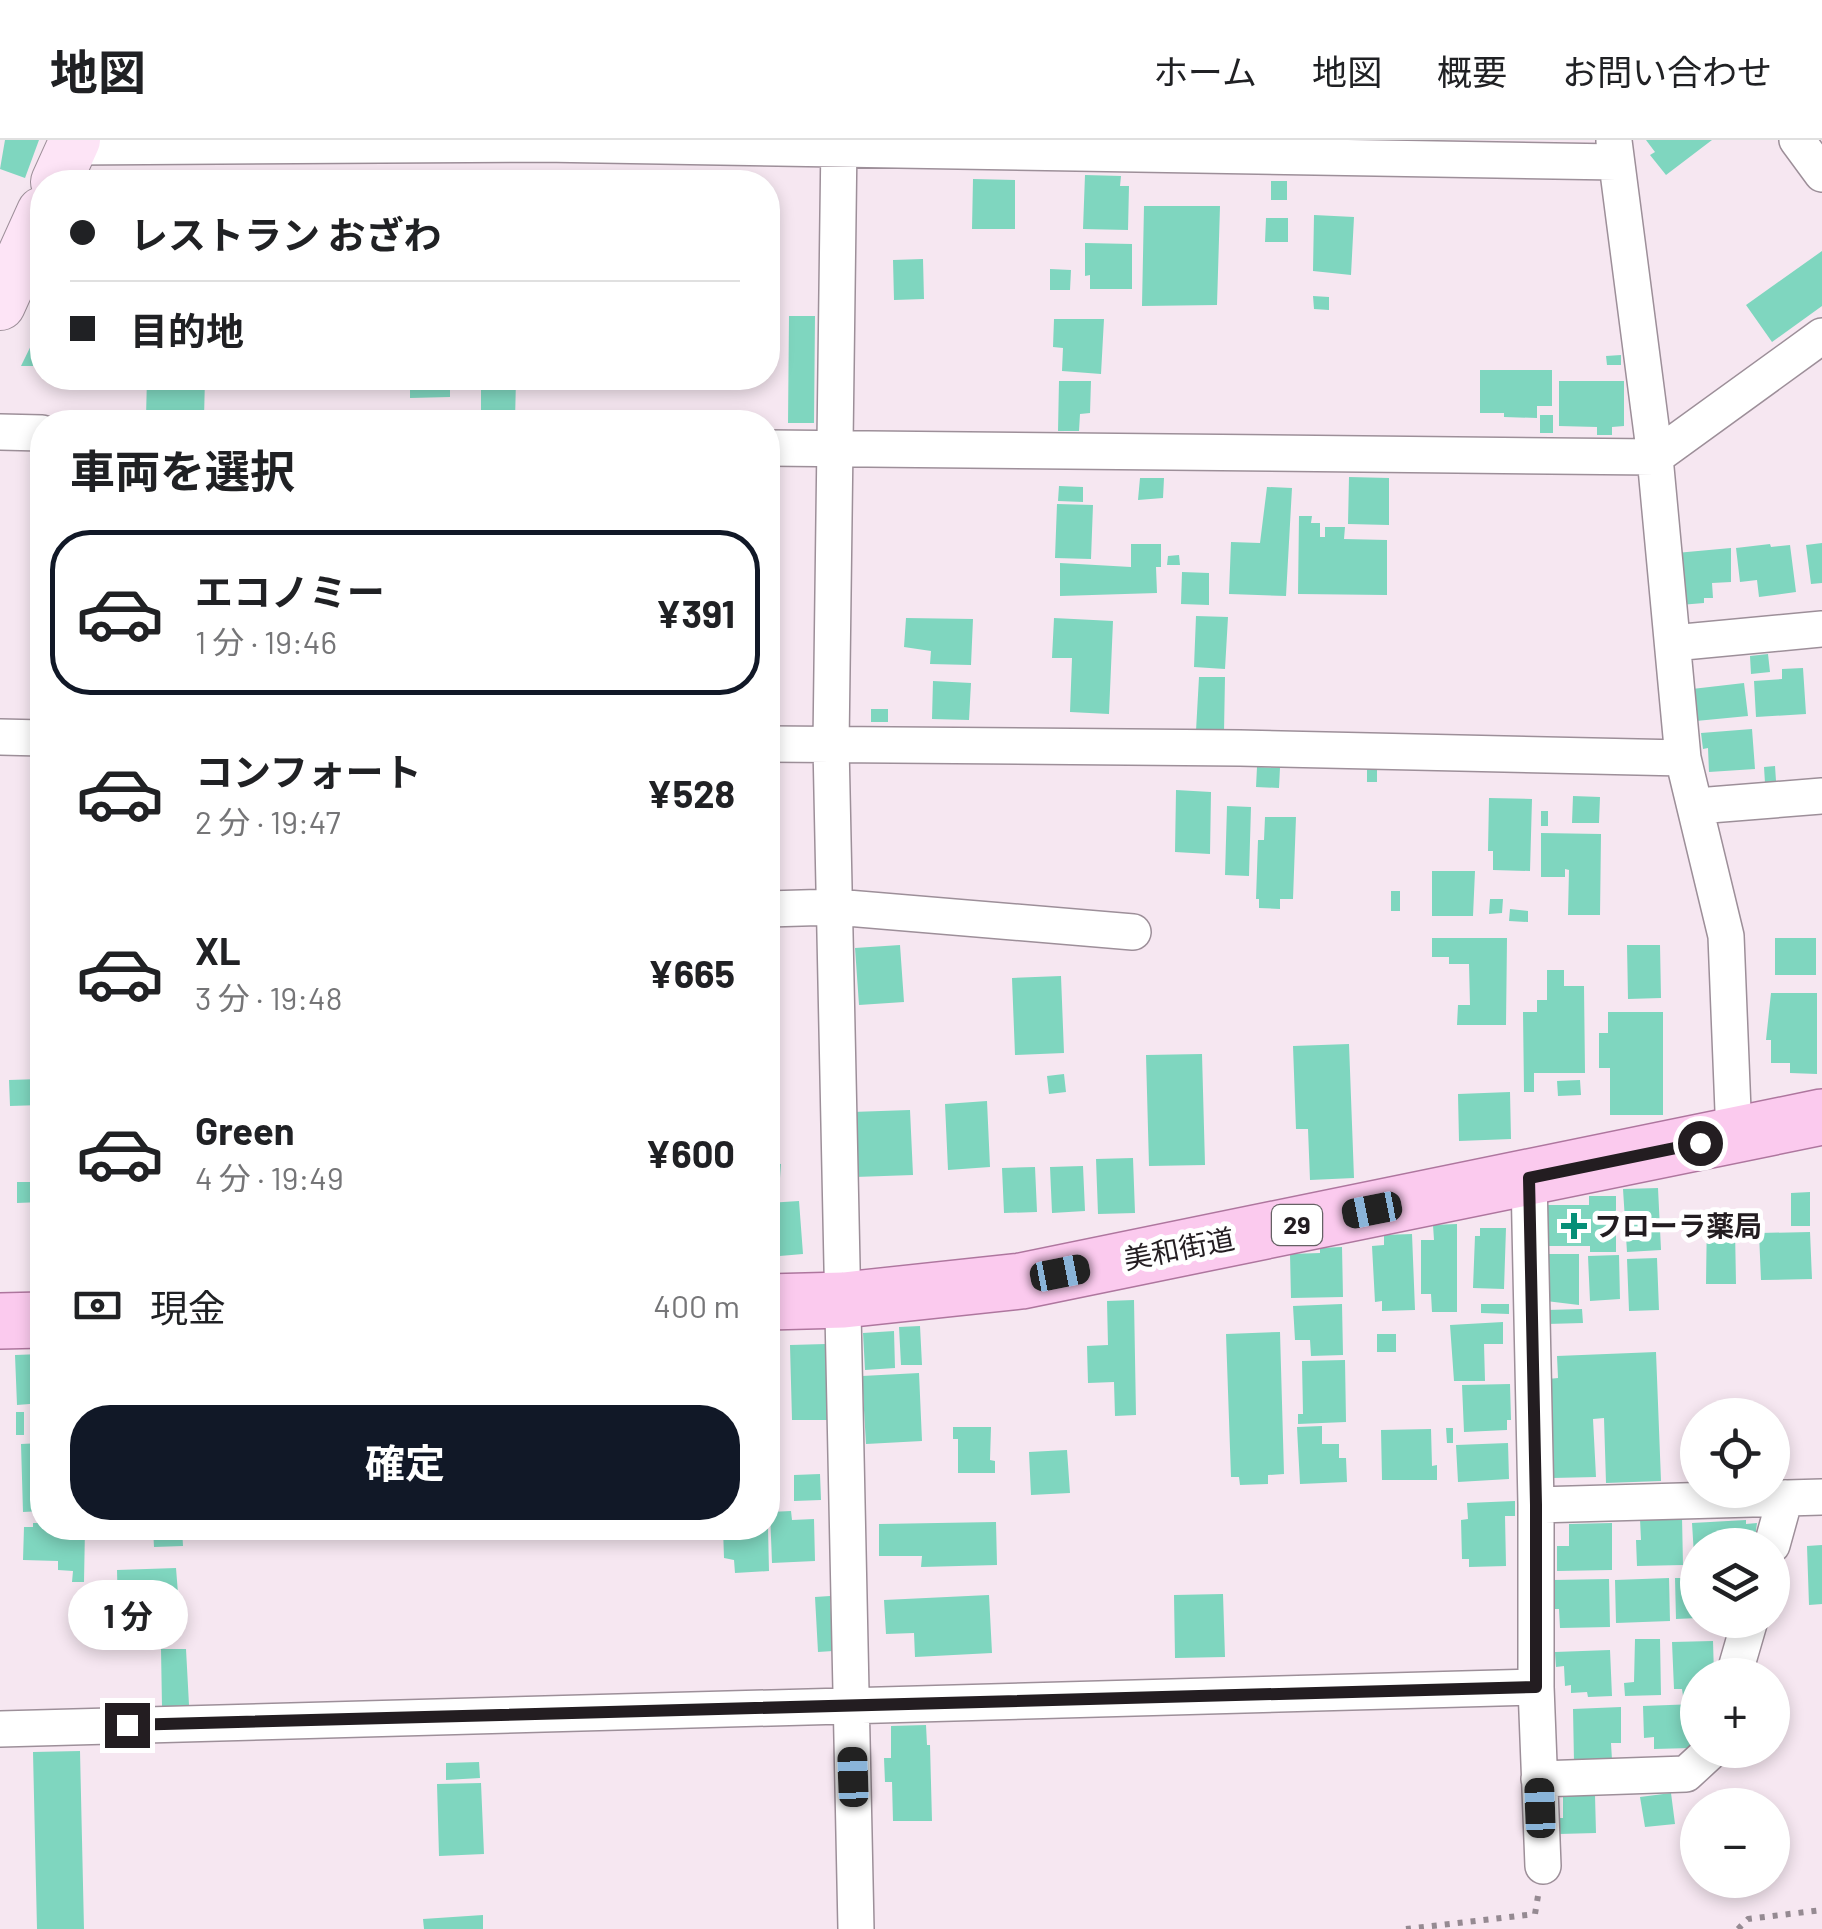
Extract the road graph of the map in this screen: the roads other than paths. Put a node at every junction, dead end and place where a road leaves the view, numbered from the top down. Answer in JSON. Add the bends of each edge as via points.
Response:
{"nodes":[{"id":1,"x":1798,"y":140,"type":"edge"},
{"id":2,"x":839,"y":146,"type":"edge"},
{"id":3,"x":1615,"y":151,"type":"edge"},
{"id":4,"x":68,"y":156,"type":"edge"},
{"id":5,"x":1822,"y":174,"type":"edge"},
{"id":6,"x":30,"y":239,"type":"edge"},
{"id":7,"x":0,"y":305,"type":"edge"},
{"id":8,"x":1822,"y":336,"type":"edge"},
{"id":9,"x":0,"y":432,"type":"edge"},
{"id":10,"x":30,"y":432,"type":"edge"},
{"id":11,"x":780,"y":448,"type":"edge"},
{"id":12,"x":835,"y":449,"type":"junction"},
{"id":13,"x":1655,"y":458,"type":"junction"},
{"id":14,"x":1822,"y":630,"type":"edge"},
{"id":15,"x":1672,"y":643,"type":"junction"},
{"id":16,"x":0,"y":737,"type":"edge"},
{"id":17,"x":30,"y":738,"type":"edge"},
{"id":18,"x":780,"y":744,"type":"edge"},
{"id":19,"x":831,"y":745,"type":"junction"},
{"id":20,"x":1683,"y":758,"type":"junction"},
{"id":21,"x":1822,"y":796,"type":"edge"},
{"id":22,"x":1696,"y":806,"type":"junction"},
{"id":23,"x":835,"y":907,"type":"junction"},
{"id":24,"x":780,"y":909,"type":"edge"},
{"id":25,"x":1133,"y":932,"type":"dead end"},
{"id":26,"x":1822,"y":1117,"type":"edge"},
{"id":27,"x":1734,"y":1136,"type":"junction"},
{"id":28,"x":1529,"y":1178,"type":"junction"},
{"id":29,"x":844,"y":1300,"type":"junction"},
{"id":30,"x":780,"y":1302,"type":"edge"},
{"id":31,"x":0,"y":1320,"type":"edge"},
{"id":32,"x":30,"y":1320,"type":"edge"},
{"id":33,"x":1790,"y":1498,"type":"edge"},
{"id":34,"x":1822,"y":1498,"type":"edge"},
{"id":35,"x":1680,"y":1501,"type":"edge"},
{"id":36,"x":1536,"y":1505,"type":"junction"},
{"id":37,"x":1536,"y":1687,"type":"junction"},
{"id":38,"x":851,"y":1706,"type":"junction"},
{"id":39,"x":0,"y":1729,"type":"edge"},
{"id":40,"x":1692,"y":1768,"type":"edge"},
{"id":41,"x":1540,"y":1779,"type":"junction"},
{"id":42,"x":1543,"y":1866,"type":"road end"},
{"id":43,"x":856,"y":1929,"type":"edge"}],
"edges":[{"from":1,"to":5,"type":"street"},
{"from":2,"to":3,"type":"street"},
{"from":2,"to":4,"type":"street","via":[[542,144]]},
{"from":2,"to":12,"type":"street"},
{"from":3,"to":13,"type":"street"},
{"from":6,"to":7,"type":"street"},
{"from":8,"to":13,"type":"street"},
{"from":9,"to":10,"type":"street"},
{"from":11,"to":12,"type":"street"},
{"from":12,"to":13,"type":"street"},
{"from":12,"to":19,"type":"street"},
{"from":13,"to":15,"type":"street"},
{"from":14,"to":15,"type":"street"},
{"from":15,"to":20,"type":"street"},
{"from":16,"to":17,"type":"street"},
{"from":18,"to":19,"type":"street"},
{"from":19,"to":20,"type":"street"},
{"from":19,"to":23,"type":"street"},
{"from":20,"to":22,"type":"street"},
{"from":21,"to":22,"type":"street"},
{"from":22,"to":27,"type":"street","via":[[1726,936]]},
{"from":23,"to":24,"type":"street"},
{"from":23,"to":25,"type":"street"},
{"from":23,"to":29,"type":"street"},
{"from":26,"to":27,"type":"main road","name":"美和街道","number":"29"},
{"from":27,"to":28,"type":"main road","name":"美和街道","number":"29"},
{"from":28,"to":29,"type":"main road","name":"美和街道","number":"29","via":[[1020,1280]]},
{"from":28,"to":36,"type":"street"},
{"from":29,"to":30,"type":"main road","name":"美和街道","number":"29"},
{"from":29,"to":38,"type":"street"},
{"from":31,"to":32,"type":"main road"},
{"from":33,"to":34,"type":"street"},
{"from":35,"to":36,"type":"street"},
{"from":36,"to":37,"type":"street"},
{"from":37,"to":38,"type":"street"},
{"from":37,"to":41,"type":"street"},
{"from":38,"to":39,"type":"street"},
{"from":38,"to":43,"type":"street"},
{"from":40,"to":41,"type":"street","via":[[1686,1774]]},
{"from":41,"to":42,"type":"street"}]}
